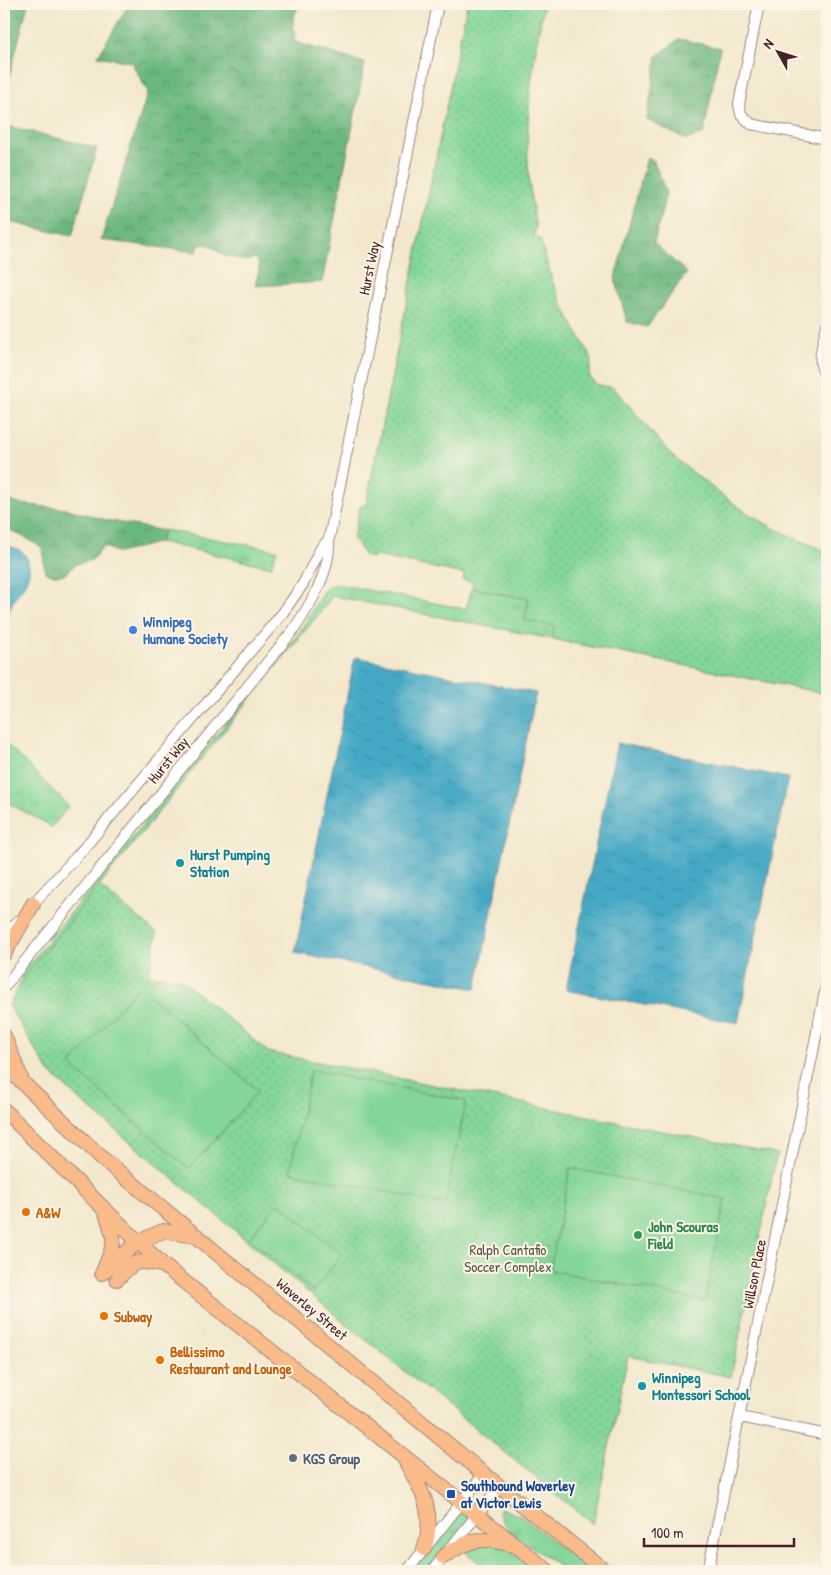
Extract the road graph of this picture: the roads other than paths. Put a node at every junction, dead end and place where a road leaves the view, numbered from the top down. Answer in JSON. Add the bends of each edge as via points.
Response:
{"nodes":[{"id":1,"x":438,"y":4,"type":"edge"},
{"id":2,"x":760,"y":4,"type":"edge"},
{"id":3,"x":827,"y":139,"type":"edge"},
{"id":4,"x":827,"y":325,"type":"edge"},
{"id":5,"x":827,"y":376,"type":"edge"},
{"id":6,"x":329,"y":539,"type":"junction"},
{"id":7,"x":33,"y":904,"type":"junction"},
{"id":8,"x":4,"y":938,"type":"edge"},
{"id":9,"x":4,"y":954,"type":"edge"},
{"id":10,"x":827,"y":982,"type":"edge"},
{"id":11,"x":4,"y":987,"type":"edge"},
{"id":12,"x":4,"y":1036,"type":"edge"},
{"id":13,"x":4,"y":1065,"type":"edge"},
{"id":14,"x":23,"y":1083,"type":"junction"},
{"id":15,"x":4,"y":1110,"type":"edge"},
{"id":16,"x":105,"y":1210,"type":"junction"},
{"id":17,"x":199,"y":1236,"type":"junction"},
{"id":18,"x":138,"y":1242,"type":"junction"},
{"id":19,"x":164,"y":1265,"type":"junction"},
{"id":20,"x":116,"y":1279,"type":"dead end"},
{"id":21,"x":740,"y":1417,"type":"junction"},
{"id":22,"x":827,"y":1435,"type":"edge"},
{"id":23,"x":402,"y":1455,"type":"junction"},
{"id":24,"x":484,"y":1474,"type":"junction"},
{"id":25,"x":500,"y":1486,"type":"junction"},
{"id":26,"x":461,"y":1502,"type":"junction"},
{"id":27,"x":476,"y":1514,"type":"junction"},
{"id":28,"x":520,"y":1548,"type":"junction"},
{"id":29,"x":424,"y":1549,"type":"junction"},
{"id":30,"x":443,"y":1557,"type":"junction"},
{"id":31,"x":407,"y":1571,"type":"edge"},
{"id":32,"x":432,"y":1571,"type":"edge"},
{"id":33,"x":548,"y":1571,"type":"edge"},
{"id":34,"x":605,"y":1571,"type":"edge"},
{"id":35,"x":708,"y":1571,"type":"edge"}],
"edges":[{"from":1,"to":6,"type":"street","name":"Hurst Way"},
{"from":2,"to":3,"type":"street","via":[[739,104],[741,114],[751,124]]},
{"from":4,"to":5,"type":"street","via":[[820,359]]},
{"from":6,"to":7,"type":"street","name":"Hurst Way","via":[[282,614]]},
{"from":6,"to":11,"type":"street","name":"Hurst Way","via":[[324,573],[295,628]]},
{"from":7,"to":8,"type":"street","name":"Hurst Way"},
{"from":7,"to":9,"type":"main road"},
{"from":10,"to":21,"type":"street","name":"Willson Place"},
{"from":12,"to":14,"type":"main road"},
{"from":13,"to":14,"type":"main road","name":"Waverley Street"},
{"from":14,"to":17,"type":"main road","name":"Waverley Street","via":[[104,1159]]},
{"from":15,"to":16,"type":"main road"},
{"from":16,"to":18,"type":"main road"},
{"from":16,"to":18,"type":"main road","via":[[114,1246],[102,1273]]},
{"from":17,"to":18,"type":"main road","via":[[163,1231]]},
{"from":17,"to":24,"type":"main road","name":"Waverley Street"},
{"from":18,"to":19,"type":"main road"},
{"from":19,"to":20,"type":"main road","via":[[144,1260],[133,1263]]},
{"from":19,"to":23,"type":"main road"},
{"from":21,"to":22,"type":"street"},
{"from":21,"to":35,"type":"street","name":"Willson Place"},
{"from":23,"to":26,"type":"main road"},
{"from":23,"to":29,"type":"main road","via":[[420,1487],[429,1518],[430,1534]]},
{"from":24,"to":25,"type":"main road","name":"Waverley Street"},
{"from":24,"to":26,"type":"street"},
{"from":25,"to":27,"type":"street"},
{"from":25,"to":34,"type":"main road","name":"Waverley Street"},
{"from":26,"to":27,"type":"main road"},
{"from":26,"to":29,"type":"street"},
{"from":27,"to":28,"type":"main road"},
{"from":27,"to":30,"type":"street"},
{"from":28,"to":30,"type":"main road","via":[[493,1540],[476,1540]]},
{"from":28,"to":33,"type":"main road"},
{"from":29,"to":31,"type":"street"},
{"from":30,"to":32,"type":"street"}]}
